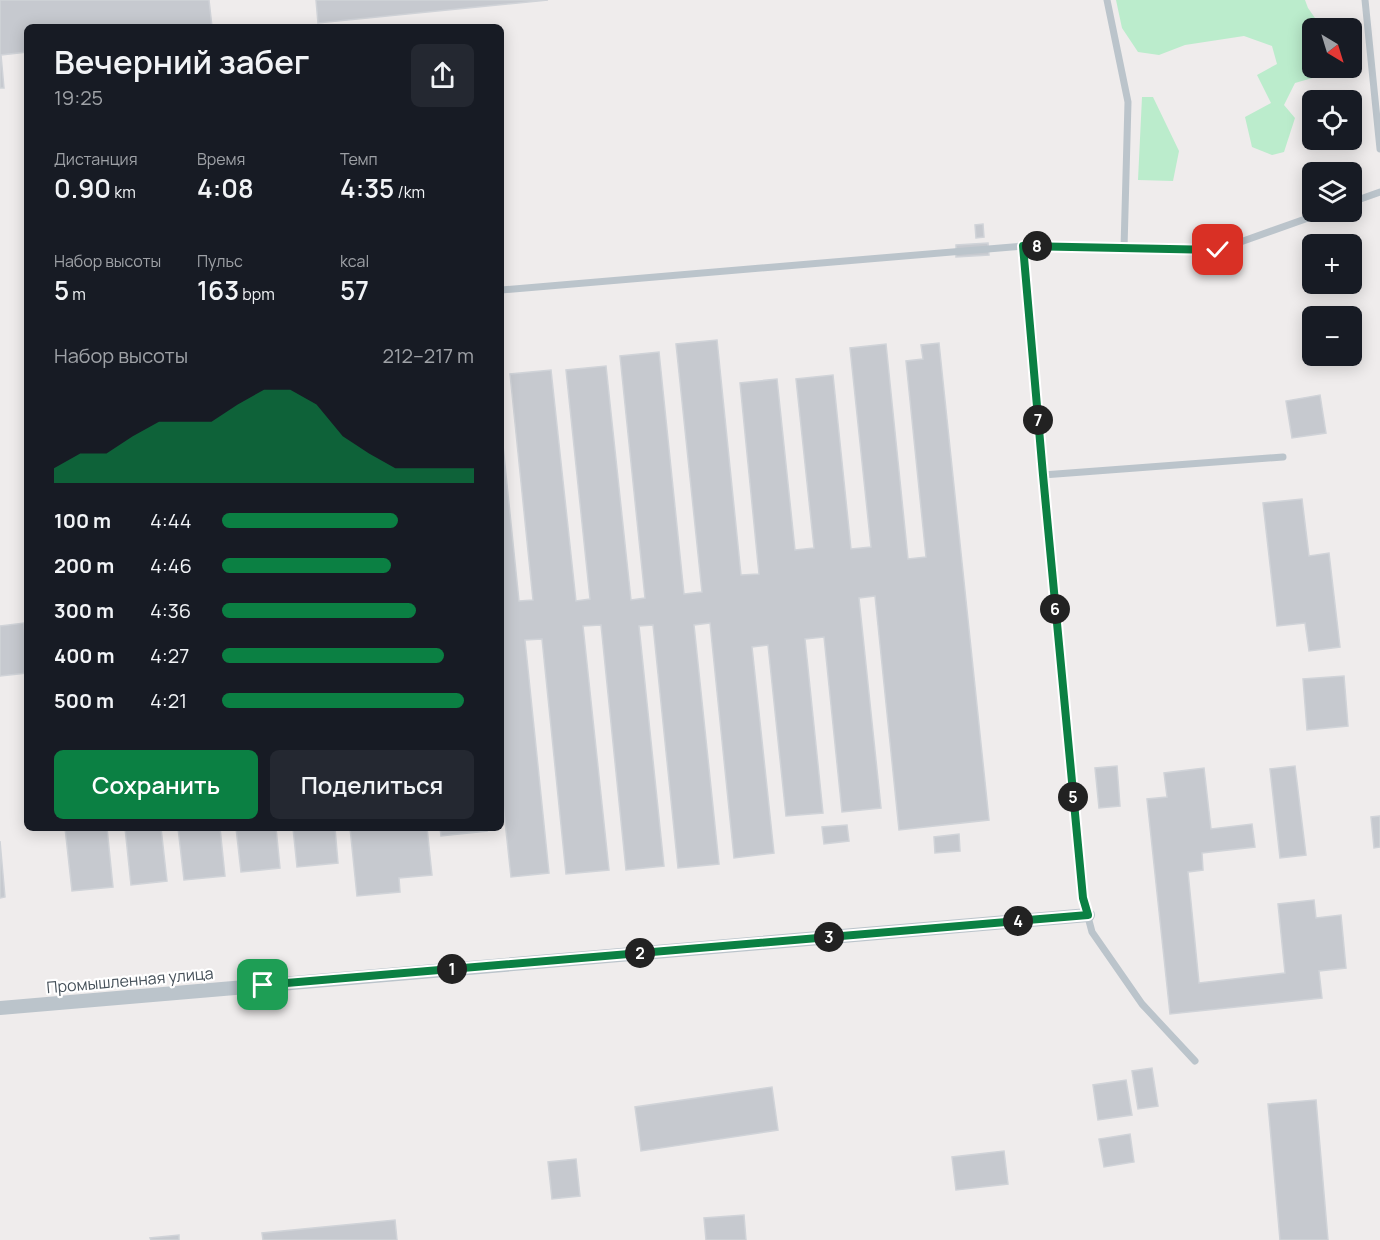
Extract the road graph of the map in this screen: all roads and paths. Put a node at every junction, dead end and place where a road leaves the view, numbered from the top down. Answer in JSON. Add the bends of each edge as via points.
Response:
{"nodes":[{"id":1,"x":1107,"y":0,"type":"edge"},
{"id":2,"x":1365,"y":0,"type":"edge"},
{"id":3,"x":1380,"y":149,"type":"edge"},
{"id":4,"x":1380,"y":192,"type":"edge"},
{"id":5,"x":1362,"y":198,"type":"edge"},
{"id":6,"x":1302,"y":220,"type":"edge"},
{"id":7,"x":1023,"y":246,"type":"junction"},
{"id":8,"x":1124,"y":248,"type":"junction"},
{"id":9,"x":504,"y":290,"type":"edge"},
{"id":10,"x":1283,"y":457,"type":"dead end"},
{"id":11,"x":1043,"y":475,"type":"junction"},
{"id":12,"x":1088,"y":915,"type":"junction"},
{"id":13,"x":0,"y":1008,"type":"edge"},
{"id":14,"x":1195,"y":1061,"type":"dead end"}],
"edges":[{"from":1,"to":8,"type":"lane","via":[[1128,102]]},
{"from":2,"to":3,"type":"lane"},
{"from":4,"to":5,"type":"lane"},
{"from":6,"to":8,"type":"lane","via":[[1218,250]]},
{"from":7,"to":8,"type":"lane"},
{"from":7,"to":9,"type":"lane"},
{"from":7,"to":11,"type":"lane"},
{"from":10,"to":11,"type":"lane"},
{"from":11,"to":12,"type":"lane","via":[[1083,898]]},
{"from":12,"to":13,"type":"street","name":"Промышленная улица"},
{"from":12,"to":14,"type":"lane","via":[[1092,932],[1142,1004]]}]}
